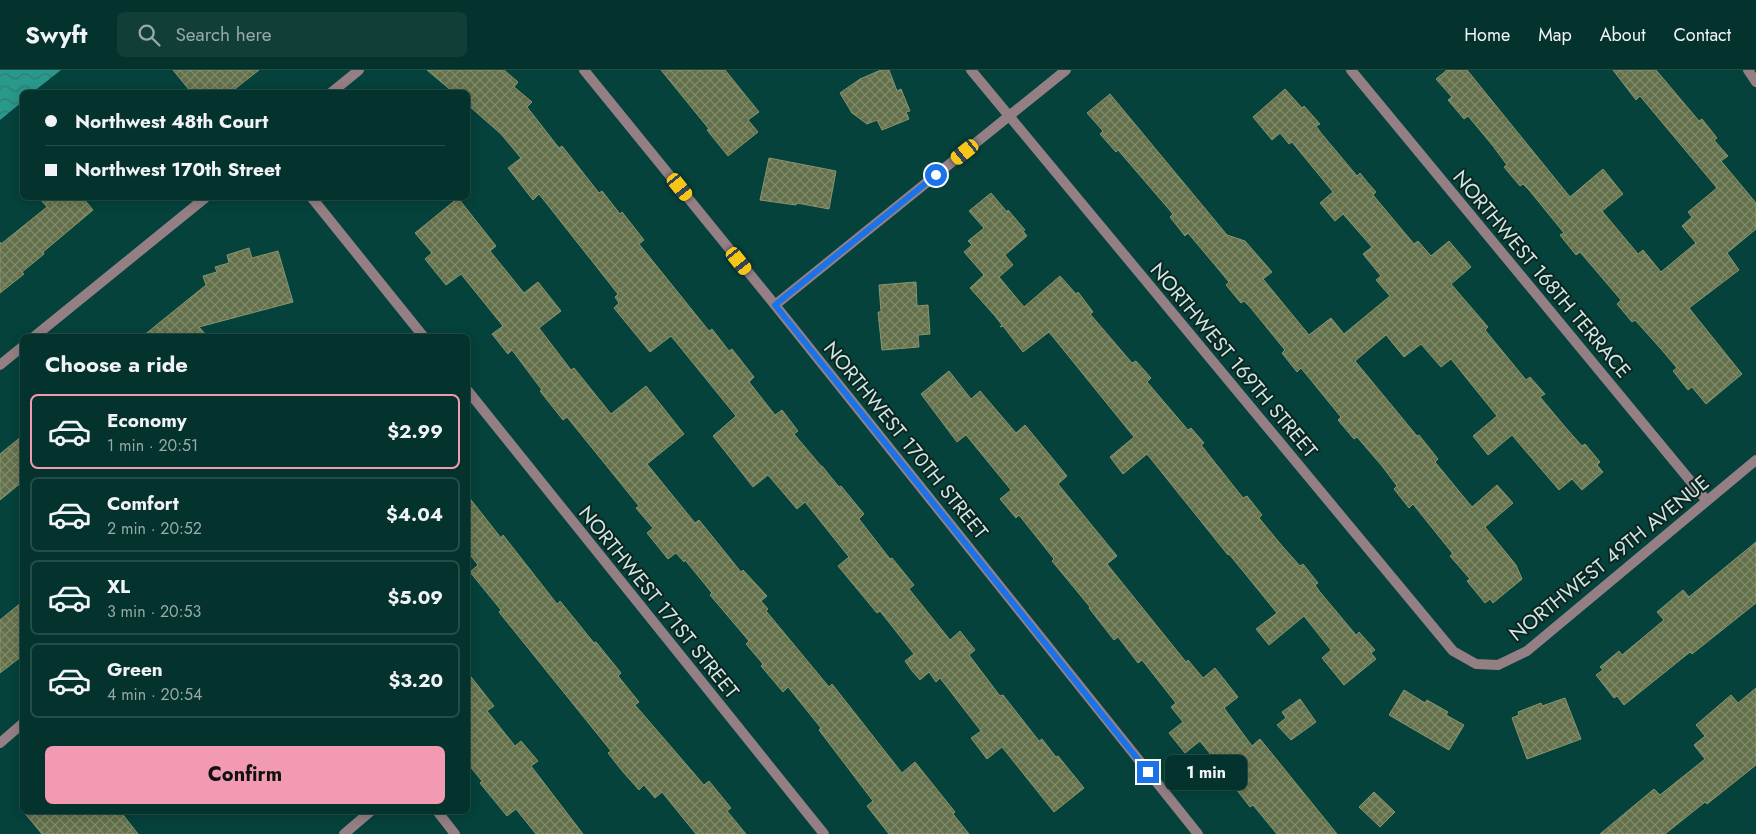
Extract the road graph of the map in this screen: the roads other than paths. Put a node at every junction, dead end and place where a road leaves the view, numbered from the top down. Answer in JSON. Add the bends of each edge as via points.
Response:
{"nodes":[{"id":1,"x":358,"y":70,"type":"edge"},
{"id":2,"x":584,"y":70,"type":"edge"},
{"id":3,"x":971,"y":70,"type":"edge"},
{"id":4,"x":1066,"y":70,"type":"edge"},
{"id":5,"x":1351,"y":70,"type":"edge"},
{"id":6,"x":1748,"y":70,"type":"edge"},
{"id":7,"x":1756,"y":82,"type":"edge"},
{"id":8,"x":334,"y":90,"type":"edge"},
{"id":9,"x":1009,"y":116,"type":"junction"},
{"id":10,"x":203,"y":200,"type":"edge"},
{"id":11,"x":314,"y":200,"type":"edge"},
{"id":12,"x":775,"y":305,"type":"junction"},
{"id":13,"x":37,"y":334,"type":"edge"},
{"id":14,"x":421,"y":334,"type":"edge"},
{"id":15,"x":20,"y":349,"type":"edge"},
{"id":16,"x":0,"y":365,"type":"edge"},
{"id":17,"x":470,"y":393,"type":"edge"},
{"id":18,"x":1756,"y":460,"type":"edge"},
{"id":19,"x":1707,"y":501,"type":"junction"},
{"id":20,"x":1476,"y":664,"type":"joint"},
{"id":21,"x":20,"y":726,"type":"edge"},
{"id":22,"x":0,"y":743,"type":"edge"},
{"id":23,"x":367,"y":814,"type":"edge"},
{"id":24,"x":439,"y":814,"type":"edge"},
{"id":25,"x":344,"y":834,"type":"edge"},
{"id":26,"x":454,"y":834,"type":"edge"},
{"id":27,"x":824,"y":834,"type":"edge"},
{"id":28,"x":1198,"y":834,"type":"edge"}],
"edges":[{"from":1,"to":8,"type":"street"},
{"from":2,"to":12,"type":"street","name":"NORTHWEST 170TH STREET"},
{"from":3,"to":9,"type":"street","name":"NORTHWEST 169TH STREET"},
{"from":4,"to":9,"type":"street"},
{"from":5,"to":19,"type":"street","name":"NORTHWEST 168TH TERRACE"},
{"from":6,"to":7,"type":"street"},
{"from":9,"to":12,"type":"street"},
{"from":9,"to":20,"type":"street","name":"NORTHWEST 169TH STREET","via":[[1453,652]]},
{"from":10,"to":13,"type":"street"},
{"from":11,"to":14,"type":"street"},
{"from":12,"to":28,"type":"street","name":"NORTHWEST 170TH STREET"},
{"from":15,"to":16,"type":"street"},
{"from":17,"to":27,"type":"street","name":"NORTHWEST 171ST STREET"},
{"from":18,"to":19,"type":"street","name":"NORTHWEST 49TH AVENUE"},
{"from":19,"to":20,"type":"street","name":"NORTHWEST 49TH AVENUE","via":[[1527,651],[1498,665]]},
{"from":21,"to":22,"type":"street"},
{"from":23,"to":25,"type":"street"},
{"from":24,"to":26,"type":"street"}]}
